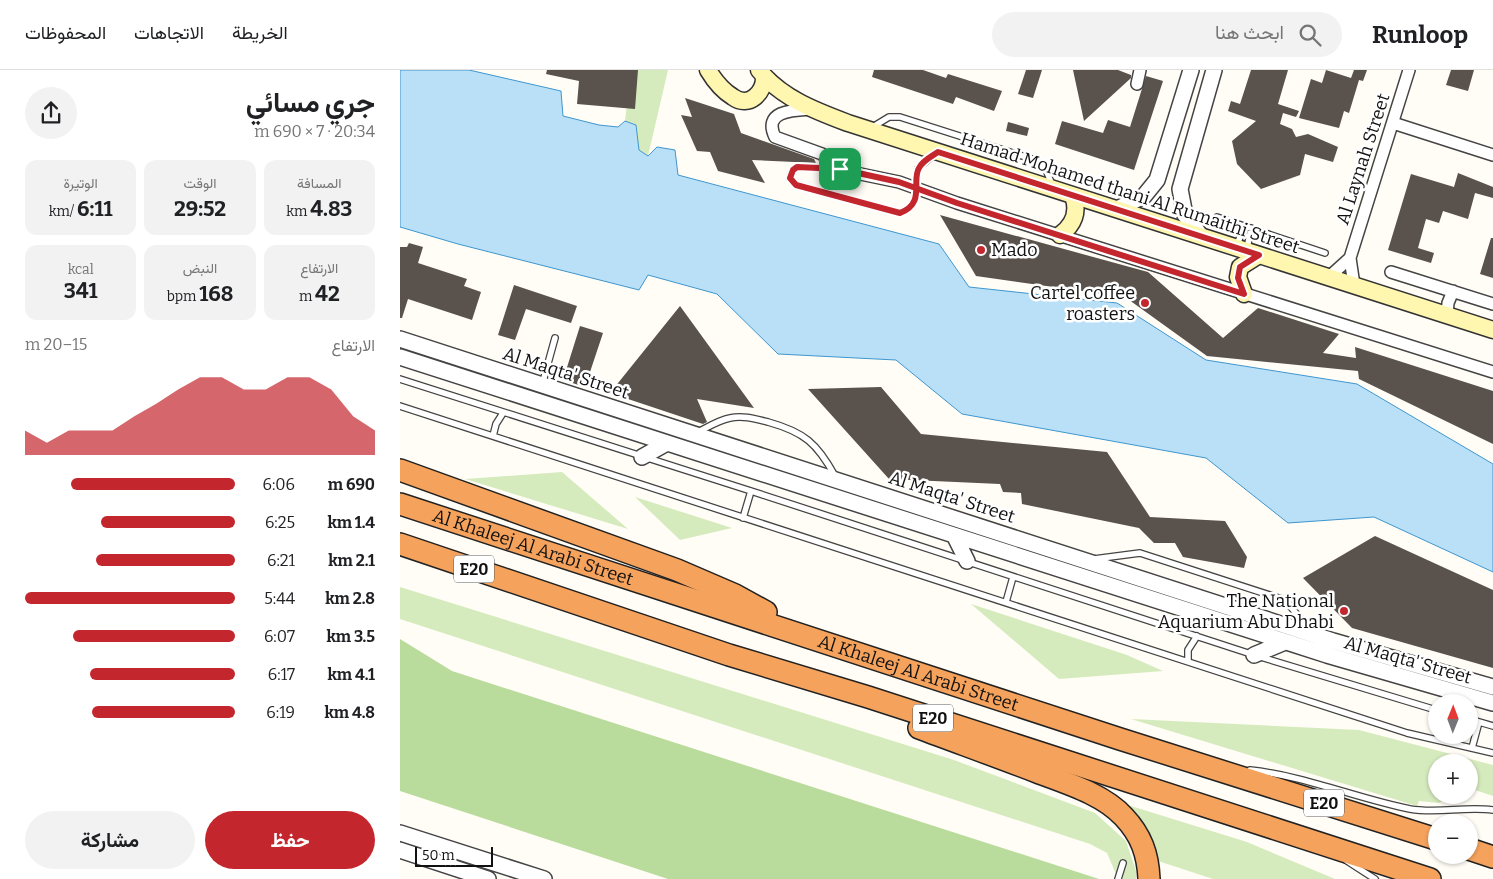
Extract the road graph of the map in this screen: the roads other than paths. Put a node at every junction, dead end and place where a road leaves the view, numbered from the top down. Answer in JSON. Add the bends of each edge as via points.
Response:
{"nodes":[{"id":1,"x":708,"y":70,"type":"edge"},
{"id":2,"x":1140,"y":70,"type":"edge"},
{"id":3,"x":1191,"y":70,"type":"edge"},
{"id":4,"x":1214,"y":70,"type":"edge"},
{"id":5,"x":1409,"y":70,"type":"edge"},
{"id":6,"x":761,"y":73,"type":"edge"},
{"id":7,"x":1137,"y":84,"type":"dead end"},
{"id":8,"x":813,"y":109,"type":"junction"},
{"id":9,"x":1393,"y":123,"type":"junction"},
{"id":10,"x":869,"y":130,"type":"junction"},
{"id":11,"x":938,"y":152,"type":"junction"},
{"id":12,"x":1493,"y":155,"type":"edge"},
{"id":13,"x":840,"y":169,"type":"junction"},
{"id":14,"x":918,"y":188,"type":"junction"},
{"id":15,"x":1053,"y":189,"type":"junction"},
{"id":16,"x":1073,"y":196,"type":"junction"},
{"id":17,"x":1117,"y":210,"type":"junction"},
{"id":18,"x":1217,"y":217,"type":"dead end"},
{"id":19,"x":1244,"y":226,"type":"junction"},
{"id":20,"x":1251,"y":228,"type":"junction"},
{"id":21,"x":1060,"y":235,"type":"junction"},
{"id":22,"x":1201,"y":236,"type":"junction"},
{"id":23,"x":1247,"y":251,"type":"junction"},
{"id":24,"x":1325,"y":253,"type":"dead end"},
{"id":25,"x":1350,"y":258,"type":"junction"},
{"id":26,"x":1391,"y":272,"type":"dead end"},
{"id":27,"x":1329,"y":277,"type":"junction"},
{"id":28,"x":1354,"y":285,"type":"junction"},
{"id":29,"x":1448,"y":290,"type":"junction"},
{"id":30,"x":1244,"y":294,"type":"junction"},
{"id":31,"x":1493,"y":304,"type":"edge"},
{"id":32,"x":1441,"y":313,"type":"junction"},
{"id":33,"x":1493,"y":330,"type":"edge"},
{"id":34,"x":555,"y":338,"type":"dead end"},
{"id":35,"x":400,"y":339,"type":"edge"},
{"id":36,"x":400,"y":356,"type":"edge"},
{"id":37,"x":1493,"y":372,"type":"edge"},
{"id":38,"x":400,"y":379,"type":"edge"},
{"id":39,"x":542,"y":385,"type":"junction"},
{"id":40,"x":537,"y":401,"type":"junction"},
{"id":41,"x":400,"y":406,"type":"edge"},
{"id":42,"x":503,"y":413,"type":"junction"},
{"id":43,"x":694,"y":434,"type":"junction"},
{"id":44,"x":493,"y":436,"type":"junction"},
{"id":45,"x":667,"y":443,"type":"junction"},
{"id":46,"x":642,"y":457,"type":"junction"},
{"id":47,"x":400,"y":470,"type":"edge"},
{"id":48,"x":837,"y":480,"type":"junction"},
{"id":49,"x":751,"y":491,"type":"junction"},
{"id":50,"x":400,"y":504,"type":"edge"},
{"id":51,"x":953,"y":517,"type":"junction"},
{"id":52,"x":743,"y":518,"type":"junction"},
{"id":53,"x":951,"y":534,"type":"junction"},
{"id":54,"x":400,"y":544,"type":"edge"},
{"id":55,"x":1084,"y":560,"type":"junction"},
{"id":56,"x":967,"y":561,"type":"junction"},
{"id":57,"x":1013,"y":577,"type":"junction"},
{"id":58,"x":1006,"y":602,"type":"junction"},
{"id":59,"x":795,"y":632,"type":"junction"},
{"id":60,"x":1313,"y":634,"type":"junction"},
{"id":61,"x":1197,"y":636,"type":"junction"},
{"id":62,"x":1285,"y":642,"type":"junction"},
{"id":63,"x":1254,"y":655,"type":"junction"},
{"id":64,"x":1188,"y":661,"type":"junction"},
{"id":65,"x":1493,"y":687,"type":"edge"},
{"id":66,"x":868,"y":697,"type":"junction"},
{"id":67,"x":1493,"y":703,"type":"edge"},
{"id":68,"x":1428,"y":708,"type":"edge"},
{"id":69,"x":1479,"y":722,"type":"joint"},
{"id":70,"x":1493,"y":726,"type":"edge"},
{"id":71,"x":1472,"y":748,"type":"junction"},
{"id":72,"x":1493,"y":753,"type":"edge"},
{"id":73,"x":1212,"y":767,"type":"junction"},
{"id":74,"x":1237,"y":769,"type":"dead end"},
{"id":75,"x":1245,"y":770,"type":"dead end"},
{"id":76,"x":1493,"y":810,"type":"edge"},
{"id":77,"x":400,"y":832,"type":"edge"},
{"id":78,"x":1428,"y":836,"type":"edge"},
{"id":79,"x":1318,"y":843,"type":"junction"},
{"id":80,"x":400,"y":850,"type":"edge"},
{"id":81,"x":1478,"y":853,"type":"edge"},
{"id":82,"x":1493,"y":857,"type":"edge"},
{"id":83,"x":1123,"y":863,"type":"dead end"},
{"id":84,"x":488,"y":879,"type":"edge"},
{"id":85,"x":544,"y":879,"type":"edge"},
{"id":86,"x":1118,"y":879,"type":"edge"},
{"id":87,"x":1149,"y":879,"type":"edge"},
{"id":88,"x":1376,"y":879,"type":"edge"},
{"id":89,"x":1430,"y":879,"type":"edge"}],
"edges":[{"from":1,"to":6,"type":"main road","name":"Hamad Mohamed thani Al Rumaithi Street","via":[[734,98],[742,101],[759,94],[764,82]]},
{"from":2,"to":7,"type":"street"},
{"from":3,"to":17,"type":"street","via":[[1157,180],[1144,196]]},
{"from":4,"to":22,"type":"street","via":[[1180,189],[1185,215]]},
{"from":5,"to":9,"type":"street","name":"Al Laynah Street"},
{"from":6,"to":8,"type":"main road","name":"Hamad Mohamed thani Al Rumaithi Street"},
{"from":8,"to":10,"type":"main road","name":"Hamad Mohamed thani Al Rumaithi Street"},
{"from":8,"to":13,"type":"street","via":[[789,110],[778,115],[773,124],[774,135],[779,141],[822,154]]},
{"from":9,"to":12,"type":"street"},
{"from":9,"to":25,"type":"street","name":"Al Laynah Street"},
{"from":10,"to":11,"type":"main road","name":"Hamad Mohamed thani Al Rumaithi Street"},
{"from":10,"to":15,"type":"lane","via":[[889,117],[900,116],[1025,156],[1042,163]]},
{"from":11,"to":14,"type":"lane","via":[[918,168]]},
{"from":11,"to":15,"type":"main road","name":"Hamad Mohamed thani Al Rumaithi Street"},
{"from":13,"to":14,"type":"street"},
{"from":13,"to":14,"type":"lane","via":[[797,167],[790,178],[796,185],[897,213],[915,199]]},
{"from":14,"to":21,"type":"street"},
{"from":15,"to":16,"type":"main road","name":"Hamad Mohamed thani Al Rumaithi Street"},
{"from":16,"to":17,"type":"main road","name":"Hamad Mohamed thani Al Rumaithi Street"},
{"from":16,"to":21,"type":"main road","via":[[1076,208],[1073,221]]},
{"from":17,"to":22,"type":"main road","name":"Hamad Mohamed thani Al Rumaithi Street"},
{"from":18,"to":19,"type":"lane"},
{"from":19,"to":20,"type":"lane"},
{"from":19,"to":23,"type":"lane"},
{"from":20,"to":23,"type":"lane"},
{"from":20,"to":24,"type":"lane"},
{"from":21,"to":30,"type":"street"},
{"from":22,"to":23,"type":"main road","name":"Hamad Mohamed thani Al Rumaithi Street"},
{"from":23,"to":27,"type":"main road","name":"Hamad Mohamed thani Al Rumaithi Street"},
{"from":23,"to":30,"type":"main road","via":[[1238,278]]},
{"from":25,"to":27,"type":"street"},
{"from":25,"to":28,"type":"street","name":"Al Laynah Street"},
{"from":26,"to":29,"type":"street"},
{"from":27,"to":28,"type":"main road","name":"Hamad Mohamed thani Al Rumaithi Street"},
{"from":28,"to":32,"type":"main road","name":"Hamad Mohamed thani Al Rumaithi Street"},
{"from":29,"to":31,"type":"street"},
{"from":29,"to":32,"type":"street","via":[[1448,302]]},
{"from":30,"to":37,"type":"street"},
{"from":32,"to":33,"type":"main road","name":"Hamad Mohamed thani Al Rumaithi Street"},
{"from":34,"to":39,"type":"lane"},
{"from":35,"to":39,"type":"street","name":"Al Maqta' Street"},
{"from":36,"to":40,"type":"street","name":"Al Maqta' Street"},
{"from":38,"to":42,"type":"lane"},
{"from":39,"to":40,"type":"street"},
{"from":39,"to":43,"type":"street","name":"Al Maqta' Street"},
{"from":40,"to":45,"type":"street","name":"Al Maqta' Street"},
{"from":41,"to":44,"type":"lane"},
{"from":42,"to":44,"type":"lane"},
{"from":42,"to":46,"type":"lane"},
{"from":43,"to":48,"type":"street","name":"Al Maqta' Street"},
{"from":43,"to":48,"type":"lane","via":[[736,417],[786,427],[813,443]]},
{"from":44,"to":52,"type":"lane"},
{"from":45,"to":46,"type":"street"},
{"from":45,"to":53,"type":"street","name":"Al Maqta' Street"},
{"from":46,"to":49,"type":"lane"},
{"from":47,"to":59,"type":"highway","via":[[706,582],[756,606]]},
{"from":48,"to":51,"type":"street","name":"Al Maqta' Street"},
{"from":49,"to":52,"type":"lane"},
{"from":49,"to":56,"type":"lane"},
{"from":50,"to":59,"type":"highway","name":"Al Khaleej Al Arabi Street","number":"E20"},
{"from":51,"to":53,"type":"street"},
{"from":51,"to":55,"type":"street","name":"Al Maqta' Street"},
{"from":52,"to":58,"type":"lane"},
{"from":53,"to":56,"type":"street"},
{"from":53,"to":62,"type":"street","name":"Al Maqta' Street"},
{"from":54,"to":66,"type":"highway","number":"E20","via":[[729,655]]},
{"from":55,"to":60,"type":"street","name":"Al Maqta' Street"},
{"from":55,"to":60,"type":"lane","via":[[1140,553],[1285,600]]},
{"from":56,"to":57,"type":"lane"},
{"from":57,"to":58,"type":"lane"},
{"from":57,"to":61,"type":"lane"},
{"from":58,"to":64,"type":"lane"},
{"from":59,"to":73,"type":"highway","name":"Al Khaleej Al Arabi Street","number":"E20"},
{"from":60,"to":65,"type":"street","name":"Al Maqta' Street"},
{"from":61,"to":63,"type":"lane"},
{"from":61,"to":64,"type":"lane","via":[[1188,650]]},
{"from":62,"to":63,"type":"street"},
{"from":62,"to":67,"type":"street","name":"Al Maqta' Street"},
{"from":63,"to":68,"type":"lane"},
{"from":64,"to":71,"type":"lane","via":[[1420,736]]},
{"from":66,"to":79,"type":"highway","number":"E20"},
{"from":66,"to":87,"type":"highway","via":[[903,721],[1060,781],[1112,807],[1134,829],[1143,844]]},
{"from":69,"to":70,"type":"lane"},
{"from":69,"to":71,"type":"lane"},
{"from":71,"to":72,"type":"lane"},
{"from":73,"to":74,"type":"lane"},
{"from":73,"to":78,"type":"highway","name":"Al Khaleej Al Arabi Street","number":"E20"},
{"from":75,"to":76,"type":"lane","via":[[1302,780],[1434,812]]},
{"from":77,"to":85,"type":"street"},
{"from":79,"to":88,"type":"lane"},
{"from":79,"to":89,"type":"highway","number":"E20"},
{"from":80,"to":84,"type":"street"},
{"from":81,"to":82,"type":"highway"},
{"from":83,"to":86,"type":"lane"}]}
